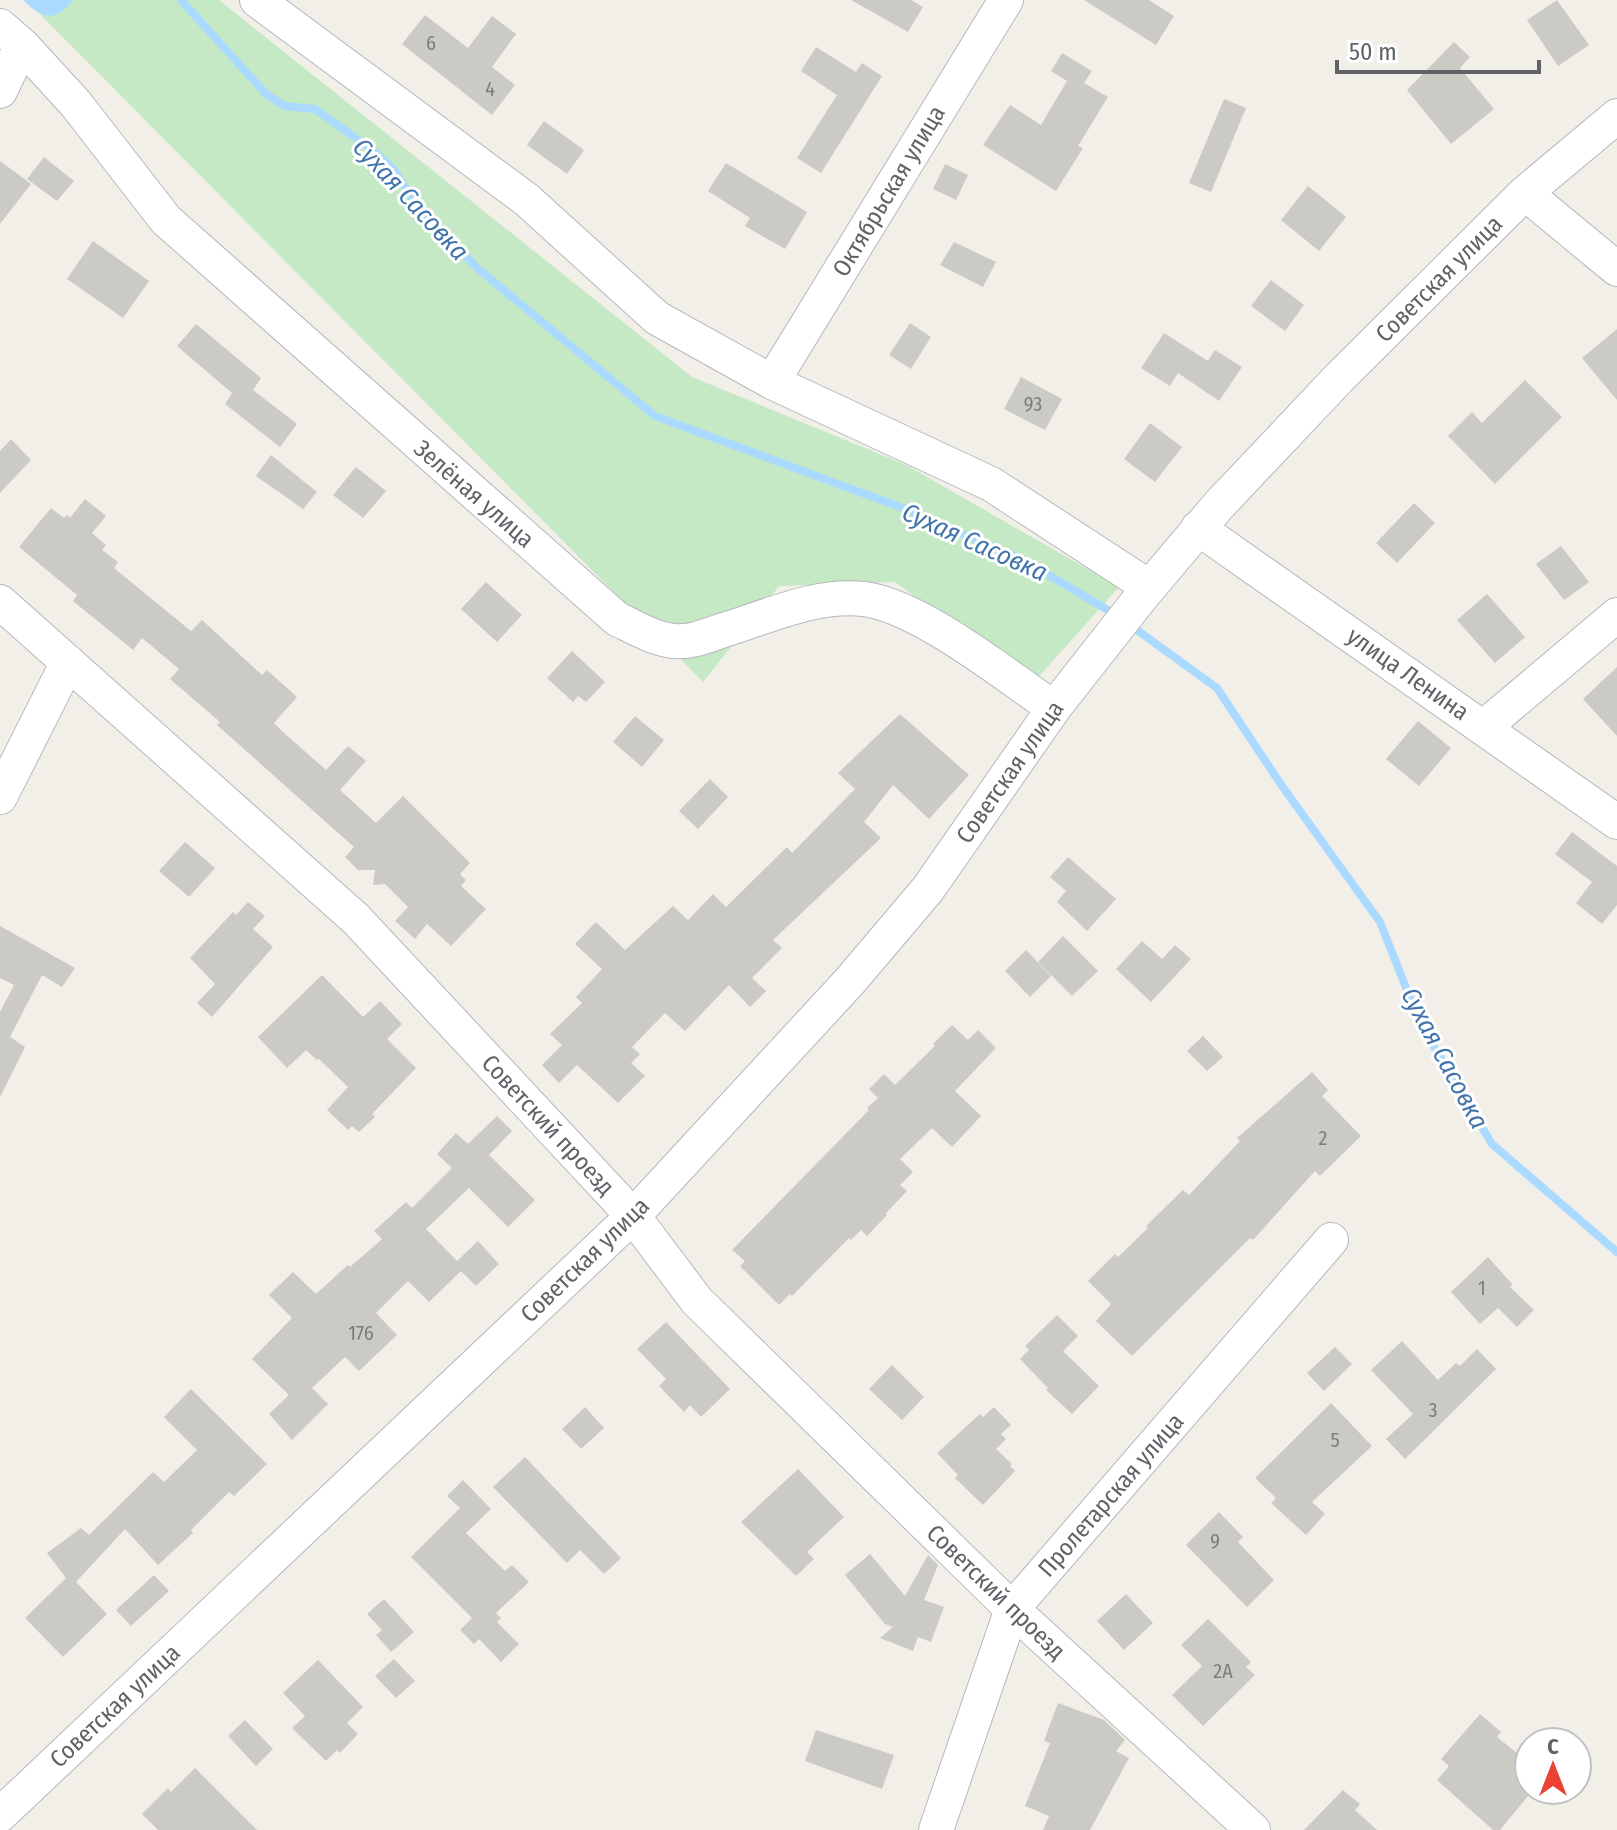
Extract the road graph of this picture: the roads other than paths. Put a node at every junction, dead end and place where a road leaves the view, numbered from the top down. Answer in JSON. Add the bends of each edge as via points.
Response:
{"nodes":[{"id":1,"x":257,"y":0,"type":"edge"},
{"id":2,"x":1006,"y":0,"type":"edge"},
{"id":3,"x":11,"y":35,"type":"edge"},
{"id":4,"x":0,"y":91,"type":"edge"},
{"id":5,"x":1617,"y":116,"type":"edge"},
{"id":6,"x":1525,"y":193,"type":"junction"},
{"id":7,"x":1617,"y":269,"type":"edge"},
{"id":8,"x":772,"y":382,"type":"junction"},
{"id":9,"x":1198,"y":528,"type":"junction"},
{"id":10,"x":1146,"y":592,"type":"junction"},
{"id":11,"x":0,"y":602,"type":"edge"},
{"id":12,"x":1617,"y":615,"type":"edge"},
{"id":13,"x":68,"y":662,"type":"junction"},
{"id":14,"x":1054,"y":708,"type":"junction"},
{"id":15,"x":1484,"y":727,"type":"junction"},
{"id":16,"x":0,"y":797,"type":"edge"},
{"id":17,"x":1617,"y":822,"type":"edge"},
{"id":18,"x":633,"y":1216,"type":"junction"},
{"id":19,"x":1331,"y":1240,"type":"dead end"},
{"id":20,"x":1012,"y":1609,"type":"junction"},
{"id":21,"x":0,"y":1815,"type":"edge"},
{"id":22,"x":936,"y":1830,"type":"edge"},
{"id":23,"x":1253,"y":1830,"type":"edge"}],
"edges":[{"from":1,"to":8,"type":"street","via":[[527,200],[657,318]]},
{"from":2,"to":8,"type":"street","name":"Октябрьская улица"},
{"from":3,"to":4,"type":"street"},
{"from":3,"to":14,"type":"street","name":"Зелёная улица","via":[[76,104],[166,220],[617,619],[674,641],[700,638],[816,601],[867,600],[892,606],[949,637]]},
{"from":5,"to":6,"type":"street","name":"Советская улица"},
{"from":6,"to":7,"type":"street"},
{"from":6,"to":9,"type":"street","name":"Советская улица"},
{"from":8,"to":10,"type":"street","via":[[991,484]]},
{"from":9,"to":10,"type":"street","name":"Советская улица"},
{"from":9,"to":15,"type":"street","name":"улица Ленина"},
{"from":10,"to":14,"type":"street","name":"Советская улица"},
{"from":11,"to":13,"type":"street","name":"Советский проезд"},
{"from":12,"to":15,"type":"street"},
{"from":13,"to":16,"type":"street"},
{"from":13,"to":18,"type":"street","name":"Советский проезд","via":[[356,919]]},
{"from":14,"to":18,"type":"street","name":"Советская улица","via":[[928,889]]},
{"from":15,"to":17,"type":"street","name":"улица Ленина"},
{"from":18,"to":20,"type":"street","name":"Советский проезд","via":[[697,1301]]},
{"from":18,"to":21,"type":"street","name":"Советская улица"},
{"from":19,"to":20,"type":"street","name":"Пролетарская улица"},
{"from":20,"to":22,"type":"street","name":"Пролетарская улица"},
{"from":20,"to":23,"type":"street","name":"Советский проезд"}]}
